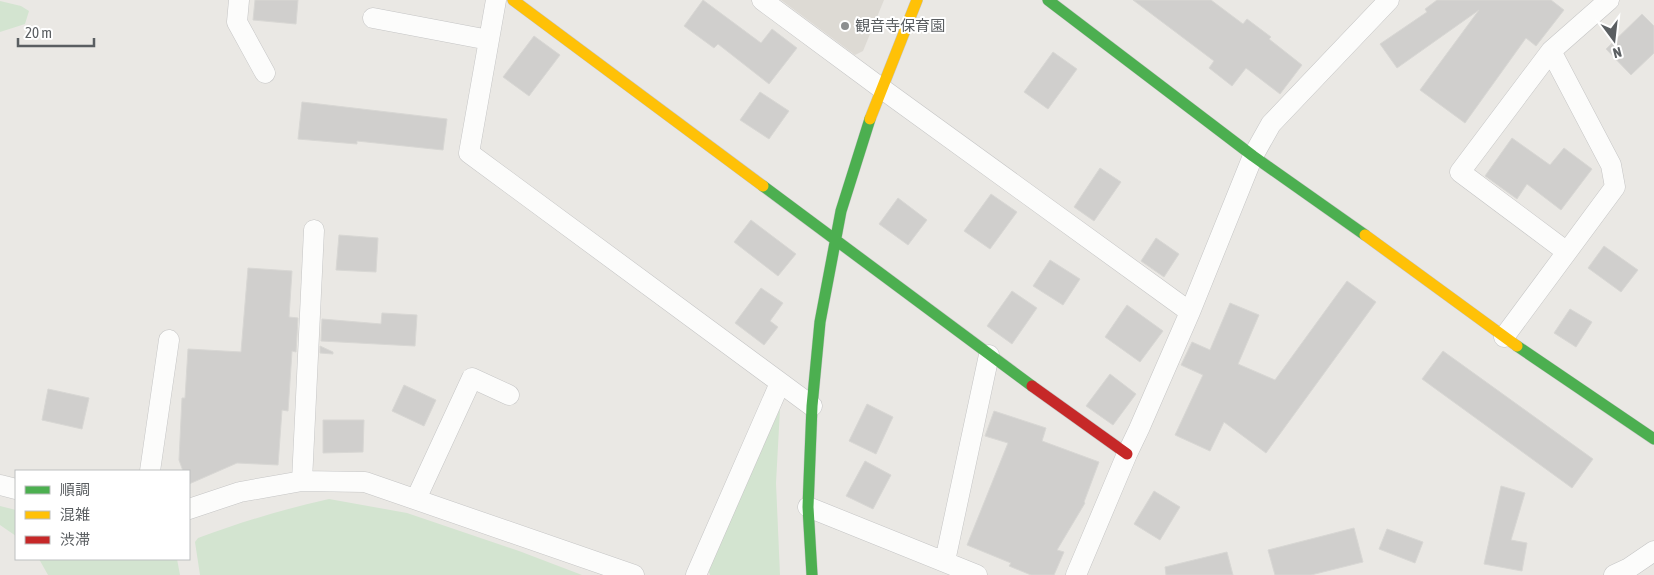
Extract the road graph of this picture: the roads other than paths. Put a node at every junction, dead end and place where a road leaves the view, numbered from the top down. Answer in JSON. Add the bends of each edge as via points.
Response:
{"nodes":[{"id":1,"x":238,"y":0,"type":"edge"},
{"id":2,"x":496,"y":0,"type":"edge"},
{"id":3,"x":513,"y":0,"type":"edge"},
{"id":4,"x":762,"y":0,"type":"edge"},
{"id":5,"x":917,"y":0,"type":"edge"},
{"id":6,"x":1048,"y":0,"type":"edge"},
{"id":7,"x":1609,"y":0,"type":"edge"},
{"id":8,"x":1379,"y":3,"type":"edge"},
{"id":9,"x":374,"y":18,"type":"dead end"},
{"id":10,"x":489,"y":40,"type":"junction"},
{"id":11,"x":1551,"y":51,"type":"junction"},
{"id":12,"x":265,"y":73,"type":"dead end"},
{"id":13,"x":880,"y":88,"type":"junction"},
{"id":14,"x":1254,"y":156,"type":"junction"},
{"id":15,"x":314,"y":230,"type":"dead end"},
{"id":16,"x":837,"y":241,"type":"junction"},
{"id":17,"x":1567,"y":252,"type":"junction"},
{"id":18,"x":1190,"y":312,"type":"junction"},
{"id":19,"x":1504,"y":337,"type":"junction"},
{"id":20,"x":169,"y":340,"type":"dead end"},
{"id":21,"x":989,"y":355,"type":"junction"},
{"id":22,"x":780,"y":383,"type":"junction"},
{"id":23,"x":509,"y":395,"type":"dead end"},
{"id":24,"x":812,"y":406,"type":"junction"},
{"id":25,"x":1654,"y":439,"type":"edge"},
{"id":26,"x":1126,"y":454,"type":"junction"},
{"id":27,"x":150,"y":470,"type":"edge"},
{"id":28,"x":302,"y":481,"type":"junction"},
{"id":29,"x":0,"y":485,"type":"edge"},
{"id":30,"x":15,"y":489,"type":"edge"},
{"id":31,"x":416,"y":499,"type":"junction"},
{"id":32,"x":808,"y":507,"type":"junction"},
{"id":33,"x":190,"y":509,"type":"edge"},
{"id":34,"x":1654,"y":551,"type":"edge"},
{"id":35,"x":945,"y":562,"type":"junction"},
{"id":36,"x":634,"y":575,"type":"edge"},
{"id":37,"x":696,"y":575,"type":"edge"},
{"id":38,"x":812,"y":575,"type":"edge"},
{"id":39,"x":977,"y":575,"type":"edge"},
{"id":40,"x":1076,"y":575,"type":"edge"},
{"id":41,"x":1614,"y":575,"type":"edge"}],
"edges":[{"from":1,"to":12,"type":"street","via":[[237,22]]},
{"from":2,"to":10,"type":"street"},
{"from":3,"to":16,"type":"street"},
{"from":4,"to":13,"type":"street"},
{"from":5,"to":13,"type":"street"},
{"from":6,"to":14,"type":"street"},
{"from":7,"to":11,"type":"street"},
{"from":8,"to":14,"type":"street","via":[[1271,124]]},
{"from":9,"to":10,"type":"street"},
{"from":10,"to":22,"type":"street","via":[[469,153]]},
{"from":11,"to":17,"type":"street","via":[[1611,165],[1615,187]]},
{"from":11,"to":17,"type":"street","via":[[1460,172]]},
{"from":13,"to":16,"type":"street","via":[[841,211]]},
{"from":13,"to":18,"type":"street"},
{"from":14,"to":18,"type":"street"},
{"from":14,"to":19,"type":"street"},
{"from":15,"to":28,"type":"street"},
{"from":16,"to":21,"type":"street"},
{"from":16,"to":24,"type":"street","via":[[820,322]]},
{"from":17,"to":19,"type":"street"},
{"from":18,"to":26,"type":"street"},
{"from":19,"to":25,"type":"street"},
{"from":20,"to":27,"type":"street"},
{"from":21,"to":26,"type":"street"},
{"from":21,"to":35,"type":"street"},
{"from":22,"to":24,"type":"street"},
{"from":22,"to":37,"type":"street"},
{"from":23,"to":31,"type":"street","via":[[472,378]]},
{"from":24,"to":32,"type":"street"},
{"from":26,"to":40,"type":"street"},
{"from":28,"to":31,"type":"street","via":[[365,482]]},
{"from":28,"to":33,"type":"street","via":[[240,492]]},
{"from":29,"to":30,"type":"street"},
{"from":31,"to":36,"type":"street"},
{"from":32,"to":35,"type":"street"},
{"from":32,"to":38,"type":"street"},
{"from":34,"to":41,"type":"street"},
{"from":35,"to":39,"type":"street"}]}
